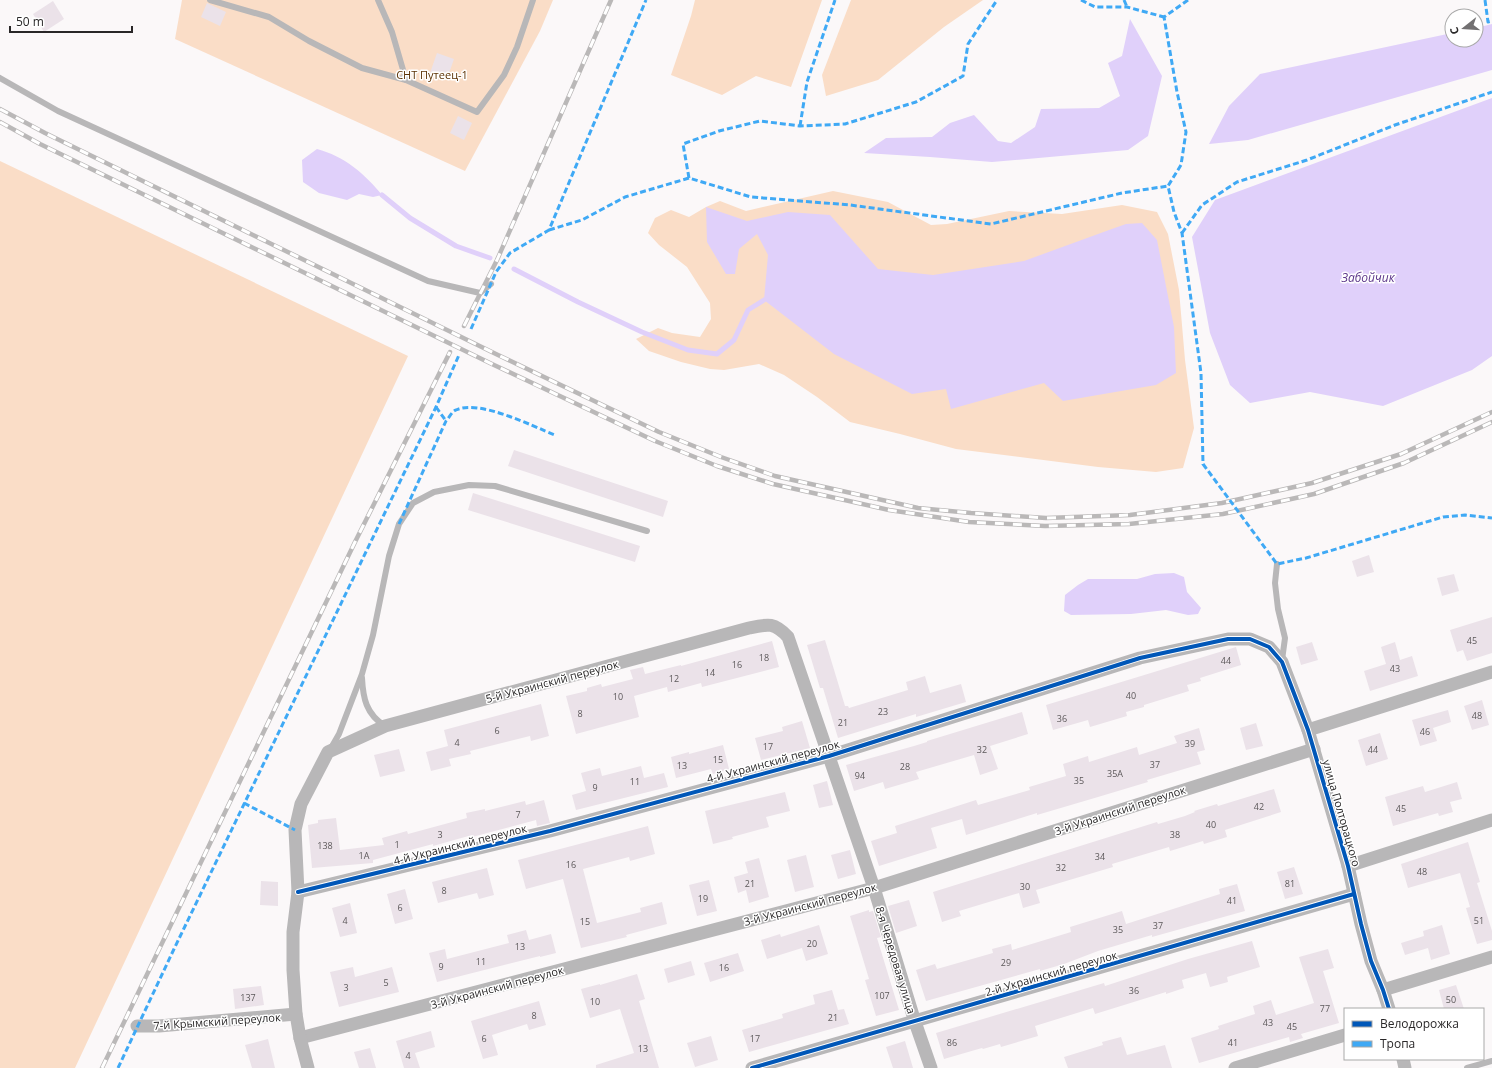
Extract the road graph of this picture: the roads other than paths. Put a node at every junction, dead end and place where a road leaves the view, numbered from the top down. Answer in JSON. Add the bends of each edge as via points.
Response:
{"nodes":[{"id":1,"x":210,"y":0,"type":"edge"},
{"id":2,"x":378,"y":0,"type":"edge"},
{"id":3,"x":533,"y":0,"type":"edge"},
{"id":4,"x":0,"y":78,"type":"edge"},
{"id":5,"x":406,"y":80,"type":"junction"},
{"id":6,"x":491,"y":284,"type":"dead end"},
{"id":7,"x":647,"y":531,"type":"dead end"},
{"id":8,"x":1276,"y":564,"type":"dead end"},
{"id":9,"x":780,"y":628,"type":"joint"},
{"id":10,"x":1250,"y":639,"type":"joint"},
{"id":11,"x":1282,"y":662,"type":"junction"},
{"id":12,"x":1492,"y":672,"type":"edge"},
{"id":13,"x":362,"y":674,"type":"junction"},
{"id":14,"x":385,"y":726,"type":"junction"},
{"id":15,"x":1308,"y":730,"type":"junction"},
{"id":16,"x":1314,"y":749,"type":"junction"},
{"id":17,"x":328,"y":752,"type":"junction"},
{"id":18,"x":828,"y":756,"type":"junction"},
{"id":19,"x":1492,"y":820,"type":"edge"},
{"id":20,"x":1348,"y":866,"type":"junction"},
{"id":21,"x":874,"y":888,"type":"junction"},
{"id":22,"x":298,"y":892,"type":"junction"},
{"id":23,"x":1354,"y":894,"type":"junction"},
{"id":24,"x":1492,"y":957,"type":"edge"},
{"id":25,"x":1383,"y":990,"type":"junction"},
{"id":26,"x":1389,"y":1008,"type":"edge"},
{"id":27,"x":296,"y":1014,"type":"junction"},
{"id":28,"x":915,"y":1022,"type":"junction"},
{"id":29,"x":137,"y":1026,"type":"dead end"},
{"id":30,"x":1344,"y":1035,"type":"edge"},
{"id":31,"x":300,"y":1038,"type":"junction"},
{"id":32,"x":1492,"y":1061,"type":"edge"},
{"id":33,"x":308,"y":1068,"type":"edge"},
{"id":34,"x":752,"y":1068,"type":"edge"},
{"id":35,"x":931,"y":1068,"type":"edge"},
{"id":36,"x":1235,"y":1068,"type":"edge"},
{"id":37,"x":1467,"y":1068,"type":"edge"}],
"edges":[{"from":1,"to":5,"type":"lane","via":[[269,17],[362,68]]},
{"from":2,"to":5,"type":"lane","via":[[392,32]]},
{"from":3,"to":5,"type":"lane","via":[[517,47],[504,75],[477,112]]},
{"from":4,"to":6,"type":"lane","via":[[58,111],[428,282],[480,293]]},
{"from":7,"to":13,"type":"lane","via":[[495,486],[469,485],[422,497],[413,503],[399,524],[389,556],[373,635]]},
{"from":8,"to":11,"type":"lane","via":[[1278,609],[1285,638]]},
{"from":9,"to":14,"type":"street","name":"5-й Украинский переулок","via":[[767,624],[749,628]]},
{"from":9,"to":18,"type":"street","name":"8-я Чередовая улица","via":[[788,637]]},
{"from":10,"to":11,"type":"street","name":"улица Полторацкого","via":[[1269,647]]},
{"from":10,"to":18,"type":"street","name":"4-й Украинский переулок","via":[[1228,639],[1140,658]]},
{"from":11,"to":15,"type":"street","name":"улица Полторацкого"},
{"from":12,"to":15,"type":"street"},
{"from":13,"to":14,"type":"lane","via":[[363,696],[371,715]]},
{"from":13,"to":17,"type":"lane","via":[[339,734]]},
{"from":14,"to":17,"type":"street","name":"5-й Украинский переулок"},
{"from":15,"to":16,"type":"street","name":"улица Полторацкого"},
{"from":16,"to":20,"type":"street","name":"улица Полторацкого"},
{"from":16,"to":21,"type":"street","name":"3-й Украинский переулок"},
{"from":17,"to":22,"type":"street","via":[[301,804],[295,830]]},
{"from":18,"to":21,"type":"street","name":"8-я Чередовая улица"},
{"from":18,"to":22,"type":"street","name":"4-й Украинский переулок","via":[[550,831]]},
{"from":19,"to":20,"type":"street"},
{"from":20,"to":23,"type":"street","name":"улица Полторацкого"},
{"from":21,"to":28,"type":"street","name":"8-я Чередовая улица"},
{"from":21,"to":31,"type":"street","name":"3-й Украинский переулок"},
{"from":22,"to":27,"type":"street","via":[[293,932]]},
{"from":23,"to":25,"type":"street","name":"улица Полторацкого","via":[[1371,961]]},
{"from":23,"to":28,"type":"street","name":"2-й Украинский переулок"},
{"from":24,"to":25,"type":"street"},
{"from":25,"to":26,"type":"street","name":"улица Полторацкого"},
{"from":27,"to":29,"type":"street","name":"7-й Крымский переулок"},
{"from":27,"to":31,"type":"street"},
{"from":28,"to":34,"type":"street","name":"2-й Украинский переулок"},
{"from":28,"to":35,"type":"street","name":"8-я Чередовая улица"},
{"from":30,"to":36,"type":"street"},
{"from":31,"to":33,"type":"street"},
{"from":32,"to":37,"type":"lane"}]}
